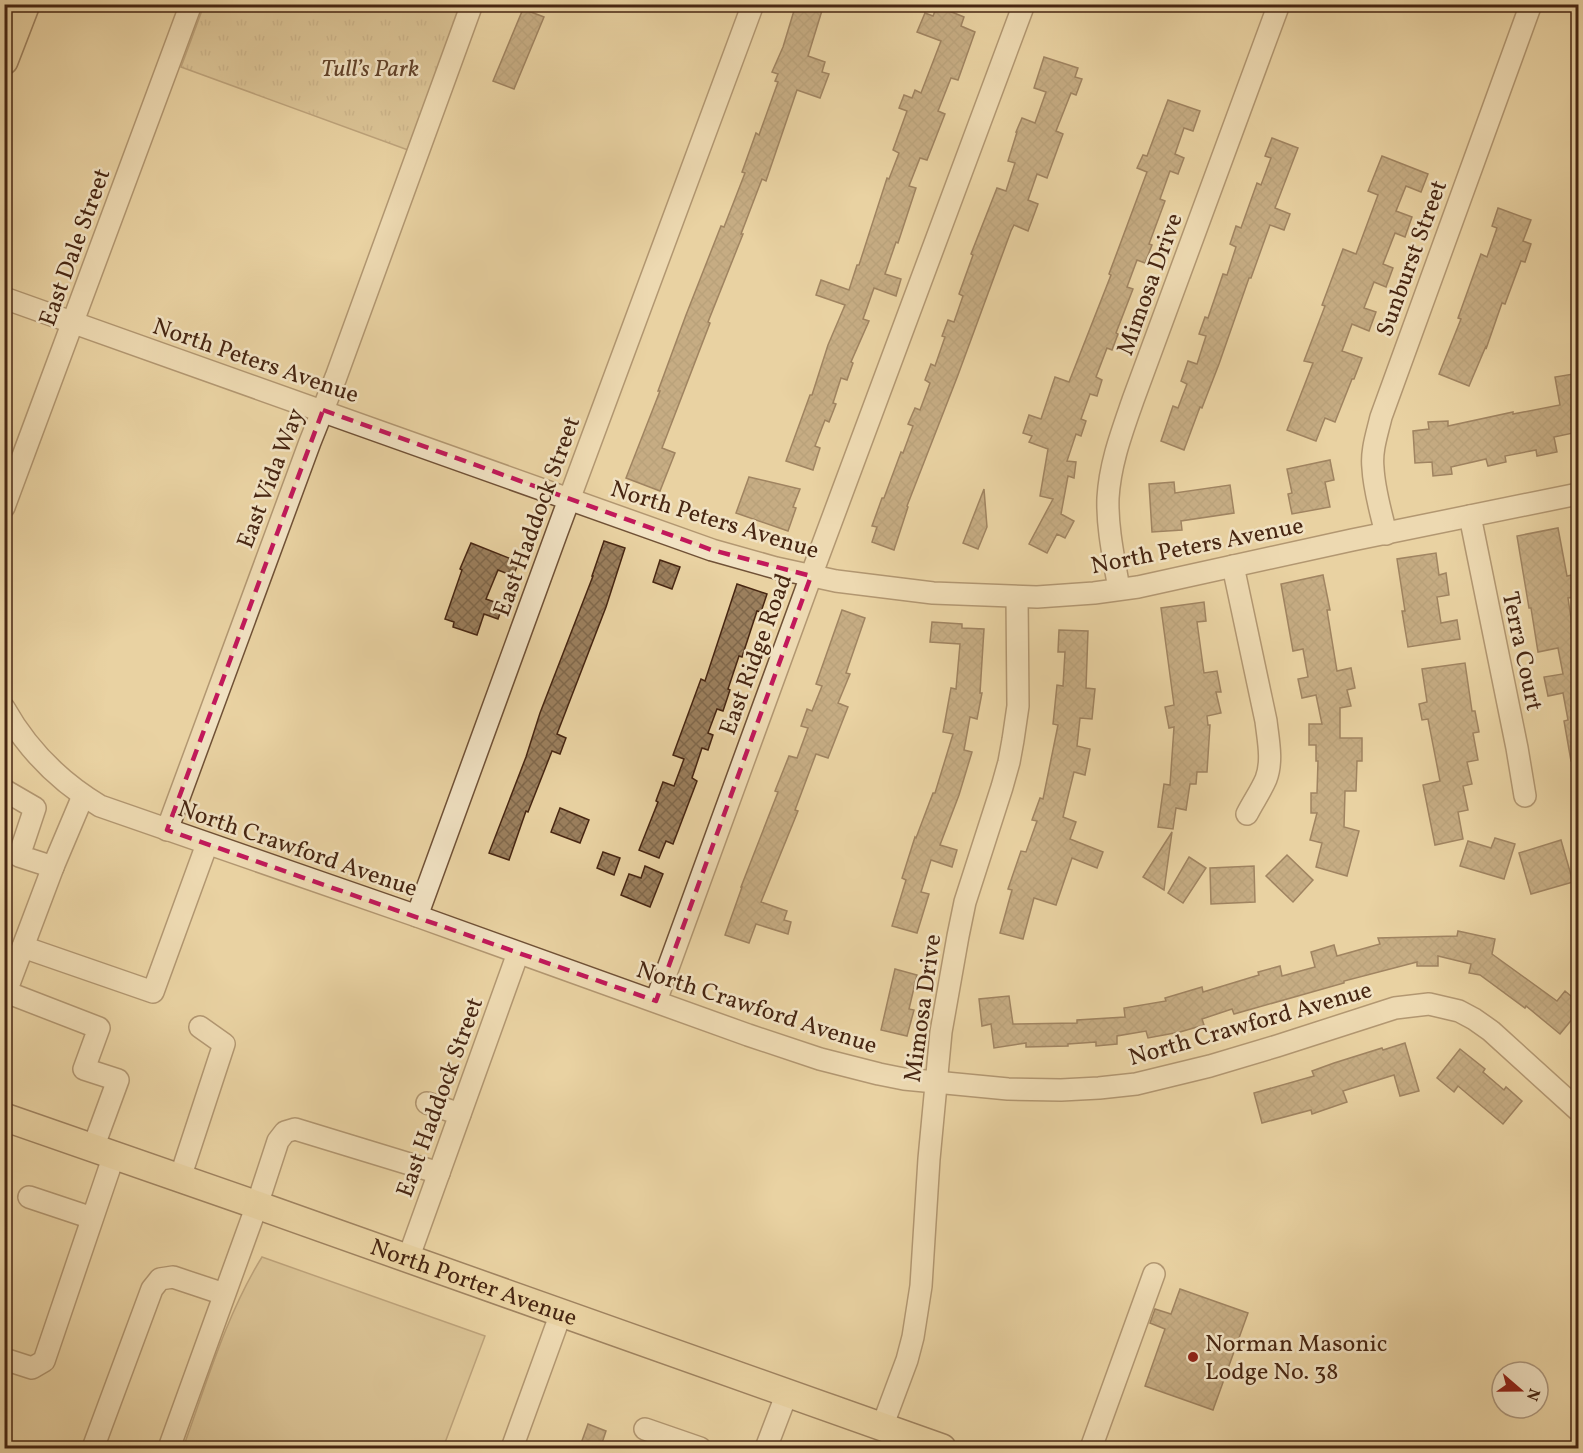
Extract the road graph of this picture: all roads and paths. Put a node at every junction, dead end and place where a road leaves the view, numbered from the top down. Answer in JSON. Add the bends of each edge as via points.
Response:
{"nodes":[{"id":1,"x":26,"y":4,"type":"edge"},
{"id":2,"x":191,"y":4,"type":"edge"},
{"id":3,"x":472,"y":4,"type":"edge"},
{"id":4,"x":753,"y":4,"type":"edge"},
{"id":5,"x":1024,"y":4,"type":"edge"},
{"id":6,"x":1279,"y":4,"type":"edge"},
{"id":7,"x":1532,"y":4,"type":"edge"},
{"id":8,"x":4,"y":61,"type":"edge"},
{"id":9,"x":4,"y":298,"type":"edge"},
{"id":10,"x":74,"y":323,"type":"junction"},
{"id":11,"x":323,"y":410,"type":"junction"},
{"id":12,"x":1578,"y":494,"type":"edge"},
{"id":13,"x":569,"y":500,"type":"junction"},
{"id":14,"x":4,"y":507,"type":"edge"},
{"id":15,"x":1470,"y":516,"type":"junction"},
{"id":16,"x":1386,"y":534,"type":"junction"},
{"id":17,"x":1233,"y":566,"type":"junction"},
{"id":18,"x":811,"y":576,"type":"junction"},
{"id":19,"x":1119,"y":589,"type":"junction"},
{"id":20,"x":1017,"y":597,"type":"junction"},
{"id":21,"x":6,"y":717,"type":"edge"},
{"id":22,"x":4,"y":790,"type":"edge"},
{"id":23,"x":83,"y":796,"type":"junction"},
{"id":24,"x":1525,"y":796,"type":"dead end"},
{"id":25,"x":1247,"y":814,"type":"dead end"},
{"id":26,"x":168,"y":830,"type":"junction"},
{"id":27,"x":207,"y":844,"type":"junction"},
{"id":28,"x":53,"y":867,"type":"junction"},
{"id":29,"x":417,"y":916,"type":"junction"},
{"id":30,"x":23,"y":947,"type":"junction"},
{"id":31,"x":518,"y":953,"type":"junction"},
{"id":32,"x":5,"y":995,"type":"edge"},
{"id":33,"x":656,"y":1001,"type":"junction"},
{"id":34,"x":200,"y":1028,"type":"dead end"},
{"id":35,"x":937,"y":1083,"type":"junction"},
{"id":36,"x":427,"y":1102,"type":"dead end"},
{"id":37,"x":1578,"y":1110,"type":"edge"},
{"id":38,"x":460,"y":1114,"type":"junction"},
{"id":39,"x":4,"y":1118,"type":"edge"},
{"id":40,"x":104,"y":1152,"type":"junction"},
{"id":41,"x":439,"y":1173,"type":"junction"},
{"id":42,"x":180,"y":1178,"type":"junction"},
{"id":43,"x":29,"y":1197,"type":"dead end"},
{"id":44,"x":258,"y":1205,"type":"junction"},
{"id":45,"x":92,"y":1218,"type":"junction"},
{"id":46,"x":408,"y":1258,"type":"junction"},
{"id":47,"x":1154,"y":1274,"type":"dead end"},
{"id":48,"x":224,"y":1294,"type":"junction"},
{"id":49,"x":561,"y":1313,"type":"junction"},
{"id":50,"x":4,"y":1359,"type":"edge"},
{"id":51,"x":787,"y":1393,"type":"junction"},
{"id":52,"x":882,"y":1427,"type":"junction"},
{"id":53,"x":645,"y":1429,"type":"dead end"},
{"id":54,"x":93,"y":1449,"type":"edge"},
{"id":55,"x":169,"y":1449,"type":"edge"},
{"id":56,"x":512,"y":1449,"type":"edge"},
{"id":57,"x":700,"y":1449,"type":"edge"},
{"id":58,"x":766,"y":1449,"type":"edge"},
{"id":59,"x":942,"y":1449,"type":"edge"},
{"id":60,"x":1090,"y":1449,"type":"edge"}],
"edges":[{"from":1,"to":8,"type":"main road"},
{"from":2,"to":10,"type":"street","name":"East Dale Street"},
{"from":3,"to":11,"type":"street","name":"East Vida Way"},
{"from":4,"to":13,"type":"street","name":"East Haddock Street"},
{"from":5,"to":18,"type":"street","name":"East Ridge Road"},
{"from":6,"to":19,"type":"street","name":"Mimosa Drive","via":[[1114,457],[1108,499]]},
{"from":7,"to":16,"type":"street","name":"Sunburst Street","via":[[1381,417],[1373,468]]},
{"from":9,"to":10,"type":"street","name":"North Peters Avenue"},
{"from":10,"to":11,"type":"street","name":"North Peters Avenue"},
{"from":10,"to":14,"type":"street","name":"East Dale Street"},
{"from":11,"to":13,"type":"street","name":"North Peters Avenue"},
{"from":11,"to":26,"type":"street","name":"East Vida Way"},
{"from":12,"to":15,"type":"street","name":"North Peters Avenue"},
{"from":13,"to":18,"type":"street","name":"North Peters Avenue","via":[[712,550]]},
{"from":13,"to":29,"type":"street","name":"East Haddock Street"},
{"from":15,"to":16,"type":"street","name":"North Peters Avenue"},
{"from":15,"to":24,"type":"street","name":"Terra Court"},
{"from":16,"to":17,"type":"street","name":"North Peters Avenue"},
{"from":17,"to":19,"type":"street","name":"North Peters Avenue"},
{"from":17,"to":25,"type":"street","via":[[1269,745],[1266,778]]},
{"from":18,"to":20,"type":"street","name":"North Peters Avenue","via":[[933,593]]},
{"from":18,"to":33,"type":"street","name":"East Ridge Road"},
{"from":19,"to":20,"type":"street","name":"North Peters Avenue"},
{"from":20,"to":35,"type":"street","name":"Mimosa Drive","via":[[1018,705],[1013,740],[965,903],[941,1032]]},
{"from":21,"to":23,"type":"street","via":[[40,759]]},
{"from":22,"to":28,"type":"street","via":[[35,808],[19,856]]},
{"from":23,"to":26,"type":"street","name":"North Crawford Avenue"},
{"from":23,"to":28,"type":"street"},
{"from":26,"to":27,"type":"street","name":"North Crawford Avenue"},
{"from":27,"to":29,"type":"street","name":"North Crawford Avenue"},
{"from":27,"to":30,"type":"street","via":[[153,992]]},
{"from":28,"to":30,"type":"street"},
{"from":29,"to":31,"type":"street","name":"North Crawford Avenue"},
{"from":30,"to":32,"type":"street"},
{"from":31,"to":33,"type":"street","name":"North Crawford Avenue"},
{"from":31,"to":38,"type":"street","name":"East Haddock Street"},
{"from":32,"to":40,"type":"street","via":[[99,1028],[84,1069],[118,1080]]},
{"from":33,"to":35,"type":"street","name":"North Crawford Avenue","via":[[850,1068]]},
{"from":34,"to":42,"type":"street","via":[[224,1044]]},
{"from":35,"to":37,"type":"street","name":"North Crawford Avenue","via":[[1060,1090],[1136,1084],[1277,1046],[1395,1008],[1428,1004],[1459,1011],[1491,1031]]},
{"from":35,"to":52,"type":"street","name":"Mimosa Drive","via":[[917,1312],[907,1360]]},
{"from":36,"to":38,"type":"street"},
{"from":38,"to":41,"type":"street","name":"East Haddock Street"},
{"from":39,"to":40,"type":"main road","name":"North Porter Avenue"},
{"from":40,"to":42,"type":"main road","name":"North Porter Avenue"},
{"from":40,"to":45,"type":"street"},
{"from":41,"to":44,"type":"street","via":[[295,1129],[285,1132],[278,1141]]},
{"from":41,"to":46,"type":"street","name":"East Haddock Street"},
{"from":42,"to":44,"type":"main road","name":"North Porter Avenue"},
{"from":43,"to":45,"type":"street"},
{"from":44,"to":46,"type":"main road","name":"North Porter Avenue"},
{"from":44,"to":48,"type":"street"},
{"from":45,"to":50,"type":"street","via":[[44,1361],[32,1368]]},
{"from":46,"to":49,"type":"main road","name":"North Porter Avenue"},
{"from":47,"to":60,"type":"street"},
{"from":48,"to":54,"type":"street","via":[[173,1277],[160,1279],[152,1289]]},
{"from":48,"to":55,"type":"street"},
{"from":49,"to":51,"type":"main road","name":"North Porter Avenue"},
{"from":49,"to":56,"type":"street"},
{"from":51,"to":52,"type":"main road","name":"North Porter Avenue"},
{"from":51,"to":58,"type":"street"},
{"from":52,"to":59,"type":"main road","name":"North Porter Avenue"},
{"from":53,"to":57,"type":"street"}]}
